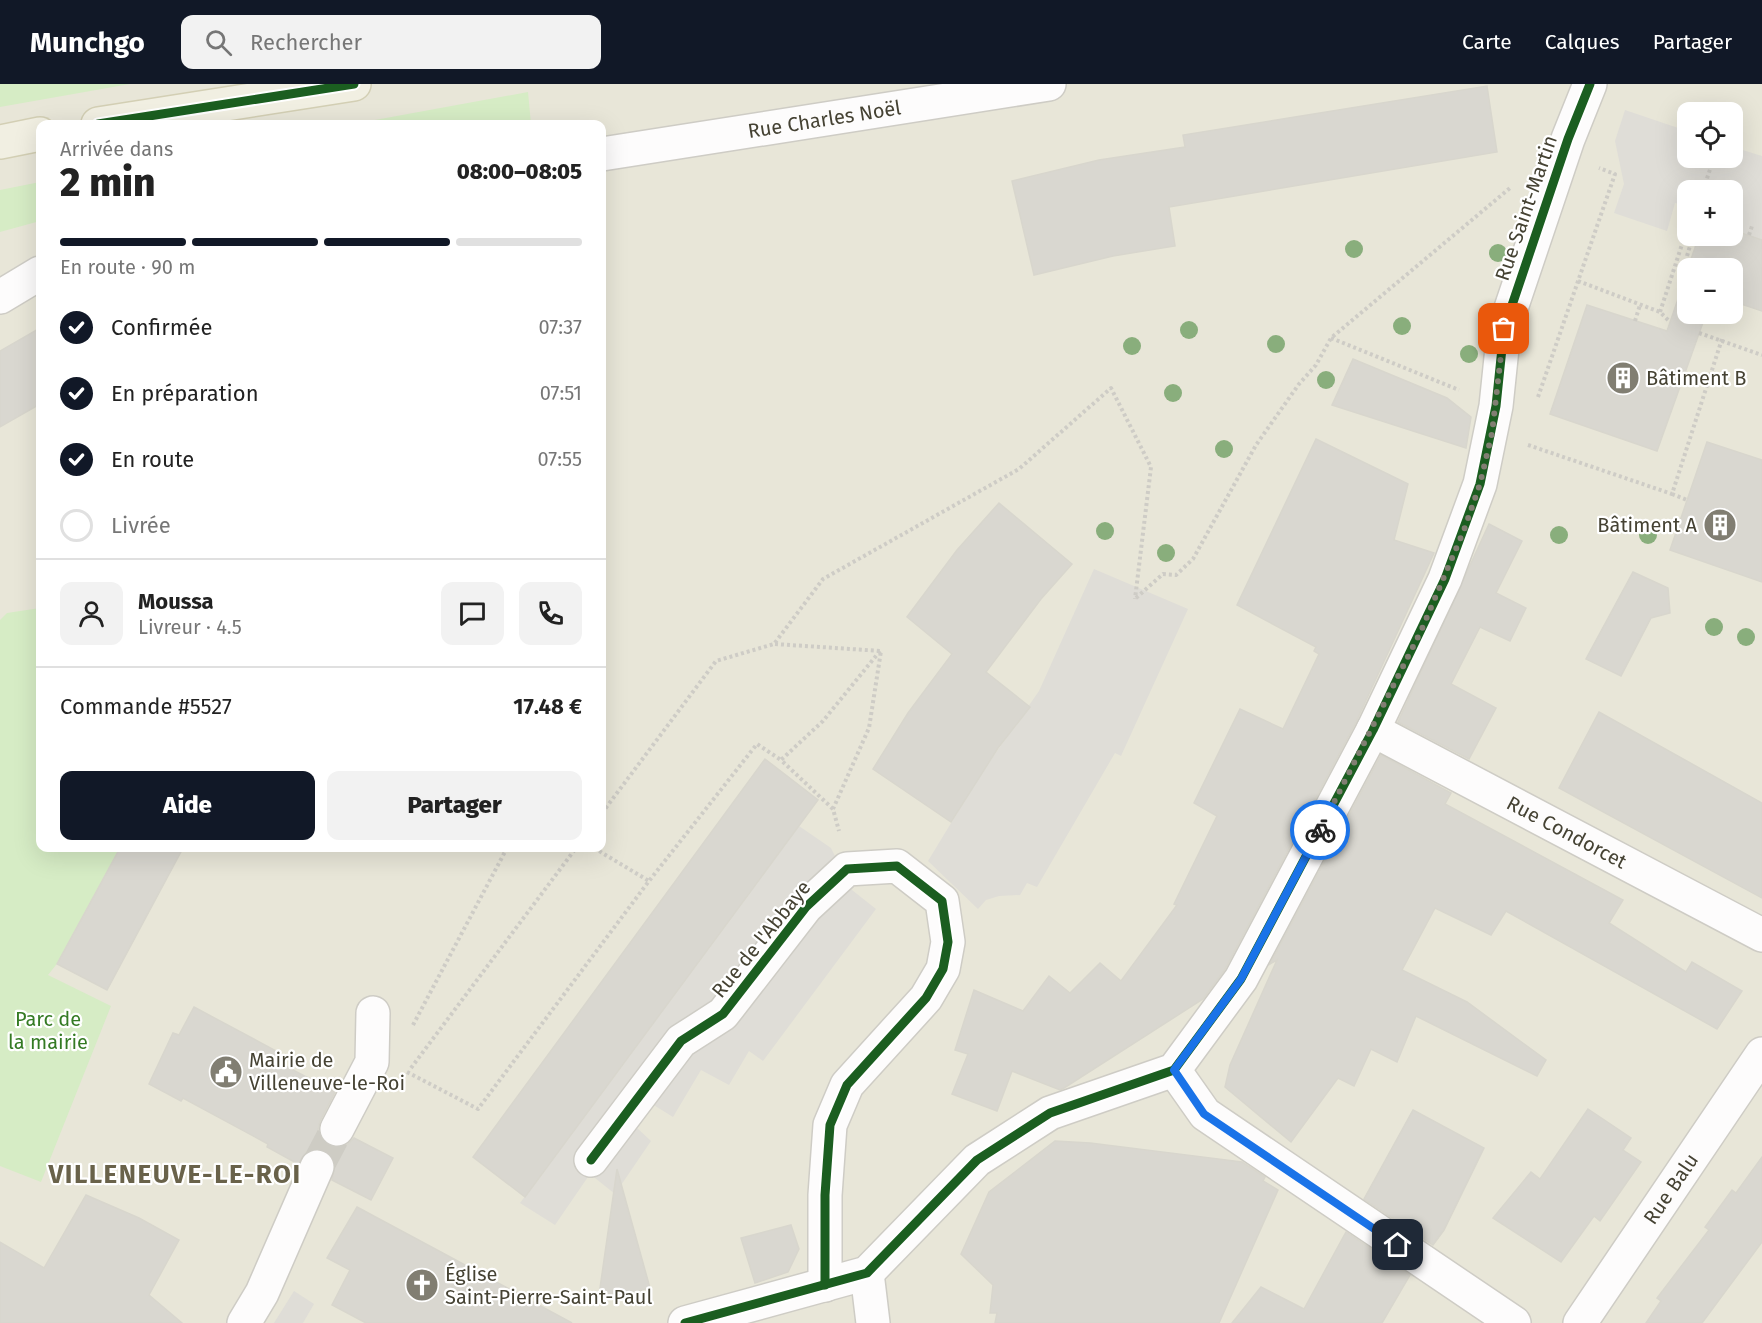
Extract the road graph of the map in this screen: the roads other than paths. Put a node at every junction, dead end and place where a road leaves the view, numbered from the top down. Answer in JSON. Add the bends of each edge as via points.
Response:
{"nodes":[{"id":1,"x":354,"y":84,"type":"edge"},
{"id":2,"x":1048,"y":84,"type":"edge"},
{"id":3,"x":1590,"y":84,"type":"edge"},
{"id":4,"x":124,"y":120,"type":"edge"},
{"id":5,"x":36,"y":135,"type":"edge"},
{"id":6,"x":0,"y":142,"type":"edge"},
{"id":7,"x":606,"y":153,"type":"edge"},
{"id":8,"x":36,"y":275,"type":"edge"},
{"id":9,"x":0,"y":297,"type":"edge"},
{"id":10,"x":1373,"y":730,"type":"junction"},
{"id":11,"x":1762,"y":935,"type":"edge"},
{"id":12,"x":374,"y":1013,"type":"dead end"},
{"id":13,"x":1762,"y":1054,"type":"edge"},
{"id":14,"x":1174,"y":1070,"type":"junction"},
{"id":15,"x":337,"y":1129,"type":"tunnel mouth"},
{"id":16,"x":591,"y":1160,"type":"dead end"},
{"id":17,"x":317,"y":1167,"type":"tunnel mouth"},
{"id":18,"x":867,"y":1273,"type":"junction"},
{"id":19,"x":825,"y":1285,"type":"junction"},
{"id":20,"x":244,"y":1323,"type":"edge"},
{"id":21,"x":685,"y":1323,"type":"edge"},
{"id":22,"x":873,"y":1323,"type":"edge"},
{"id":23,"x":1514,"y":1323,"type":"edge"},
{"id":24,"x":1580,"y":1323,"type":"edge"}],
"edges":[{"from":1,"to":4,"type":"main road"},
{"from":2,"to":7,"type":"street","name":"Rue Charles Noël"},
{"from":3,"to":10,"type":"street","name":"Rue Saint-Martin","via":[[1504,329],[1496,405],[1480,484],[1445,579]]},
{"from":5,"to":6,"type":"main road"},
{"from":8,"to":9,"type":"street"},
{"from":10,"to":11,"type":"street","name":"Rue Condorcet"},
{"from":10,"to":14,"type":"street","name":"Rue Saint-Martin","via":[[1241,979]]},
{"from":12,"to":15,"type":"street","via":[[381,1064]]},
{"from":13,"to":24,"type":"street","name":"Rue Balu"},
{"from":14,"to":18,"type":"street","via":[[1050,1113],[977,1160]]},
{"from":14,"to":23,"type":"street","via":[[1204,1114]]},
{"from":16,"to":19,"type":"street","name":"Rue de l'Abbaye","via":[[681,1041],[723,1014],[806,907],[847,869],[897,866],[942,901],[948,942],[943,969],[926,998],[847,1085],[830,1125]]},
{"from":17,"to":20,"type":"street","via":[[262,1293]]},
{"from":18,"to":19,"type":"street"},
{"from":18,"to":22,"type":"street"},
{"from":19,"to":21,"type":"street"}]}
